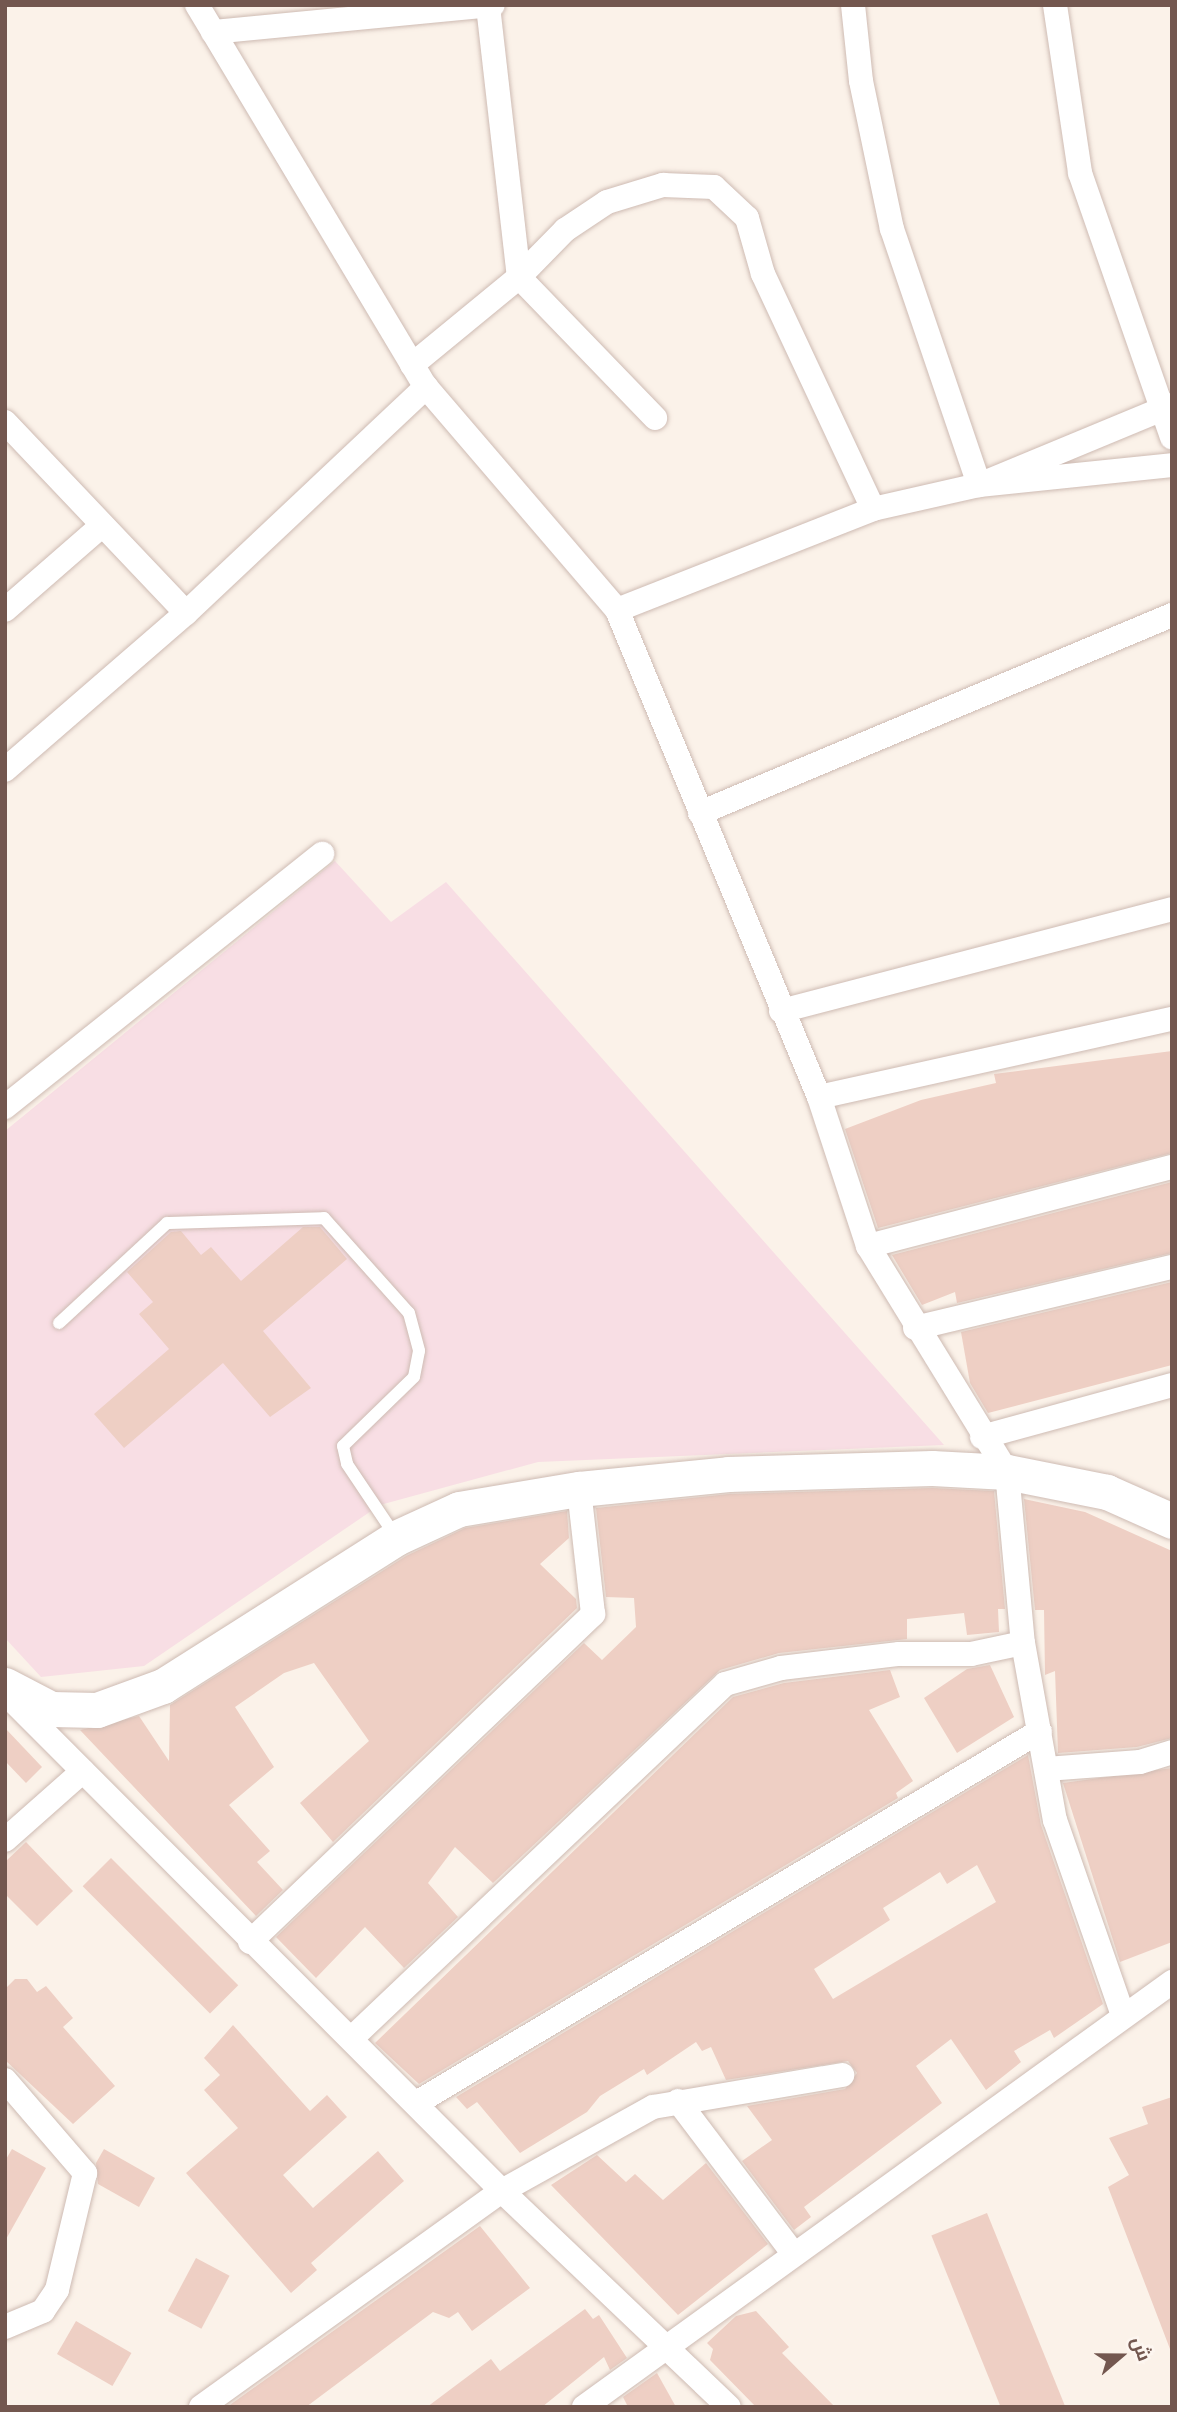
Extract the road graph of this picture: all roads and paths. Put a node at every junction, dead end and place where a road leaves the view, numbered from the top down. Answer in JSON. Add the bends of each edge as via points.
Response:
{"nodes":[{"id":1,"x":197,"y":5,"type":"edge"},
{"id":2,"x":493,"y":5,"type":"edge"},
{"id":3,"x":852,"y":5,"type":"edge"},
{"id":4,"x":1055,"y":5,"type":"edge"},
{"id":5,"x":488,"y":6,"type":"edge"},
{"id":6,"x":213,"y":32,"type":"junction"},
{"id":7,"x":519,"y":278,"type":"junction"},
{"id":8,"x":412,"y":365,"type":"junction"},
{"id":9,"x":426,"y":387,"type":"junction"},
{"id":10,"x":1166,"y":407,"type":"edge"},
{"id":11,"x":655,"y":418,"type":"dead end"},
{"id":12,"x":5,"y":422,"type":"edge"},
{"id":13,"x":1172,"y":437,"type":"edge"},
{"id":14,"x":1172,"y":465,"type":"edge"},
{"id":15,"x":979,"y":485,"type":"junction"},
{"id":16,"x":873,"y":509,"type":"junction"},
{"id":17,"x":100,"y":527,"type":"junction"},
{"id":18,"x":5,"y":610,"type":"edge"},
{"id":19,"x":617,"y":610,"type":"junction"},
{"id":20,"x":186,"y":613,"type":"junction"},
{"id":21,"x":1172,"y":615,"type":"edge"},
{"id":22,"x":5,"y":770,"type":"edge"},
{"id":23,"x":700,"y":813,"type":"junction"},
{"id":24,"x":322,"y":854,"type":"dead end"},
{"id":25,"x":1172,"y":909,"type":"edge"},
{"id":26,"x":782,"y":1011,"type":"junction"},
{"id":27,"x":1172,"y":1019,"type":"edge"},
{"id":28,"x":819,"y":1097,"type":"junction"},
{"id":29,"x":5,"y":1107,"type":"edge"},
{"id":30,"x":1172,"y":1167,"type":"edge"},
{"id":31,"x":868,"y":1246,"type":"junction"},
{"id":32,"x":1172,"y":1267,"type":"edge"},
{"id":33,"x":59,"y":1323,"type":"dead end"},
{"id":34,"x":915,"y":1328,"type":"junction"},
{"id":35,"x":1172,"y":1385,"type":"edge"},
{"id":36,"x":982,"y":1437,"type":"junction"},
{"id":37,"x":1007,"y":1472,"type":"junction"},
{"id":38,"x":579,"y":1489,"type":"junction"},
{"id":39,"x":1172,"y":1521,"type":"edge"},
{"id":40,"x":396,"y":1538,"type":"junction"},
{"id":41,"x":1023,"y":1643,"type":"junction"},
{"id":42,"x":5,"y":1685,"type":"edge"},
{"id":43,"x":5,"y":1693,"type":"edge"},
{"id":44,"x":1040,"y":1731,"type":"junction"},
{"id":45,"x":1172,"y":1752,"type":"edge"},
{"id":46,"x":1046,"y":1769,"type":"junction"},
{"id":47,"x":83,"y":1771,"type":"junction"},
{"id":48,"x":5,"y":1840,"type":"edge"},
{"id":49,"x":250,"y":1942,"type":"junction"},
{"id":50,"x":1172,"y":1982,"type":"edge"},
{"id":51,"x":1123,"y":2014,"type":"junction"},
{"id":52,"x":352,"y":2038,"type":"junction"},
{"id":53,"x":842,"y":2075,"type":"dead end"},
{"id":54,"x":5,"y":2080,"type":"edge"},
{"id":55,"x":678,"y":2101,"type":"junction"},
{"id":56,"x":418,"y":2102,"type":"junction"},
{"id":57,"x":502,"y":2191,"type":"junction"},
{"id":58,"x":792,"y":2252,"type":"junction"},
{"id":59,"x":5,"y":2327,"type":"edge"},
{"id":60,"x":665,"y":2344,"type":"junction"},
{"id":61,"x":703,"y":2380,"type":"junction"},
{"id":62,"x":201,"y":2407,"type":"edge"},
{"id":63,"x":583,"y":2407,"type":"edge"},
{"id":64,"x":703,"y":2407,"type":"edge"},
{"id":65,"x":729,"y":2407,"type":"edge"}],
"edges":[{"from":1,"to":6,"type":"street"},
{"from":2,"to":5,"type":"street"},
{"from":3,"to":15,"type":"street","via":[[860,80],[892,229]]},
{"from":4,"to":10,"type":"street","via":[[1080,173]]},
{"from":5,"to":6,"type":"street"},
{"from":5,"to":7,"type":"street"},
{"from":6,"to":8,"type":"street"},
{"from":7,"to":8,"type":"street"},
{"from":7,"to":11,"type":"street"},
{"from":7,"to":16,"type":"street","via":[[565,230],[607,201],[663,185],[715,187],[747,218],[763,274]]},
{"from":8,"to":9,"type":"street"},
{"from":9,"to":19,"type":"street"},
{"from":9,"to":20,"type":"street"},
{"from":10,"to":13,"type":"street"},
{"from":10,"to":15,"type":"street"},
{"from":12,"to":17,"type":"street"},
{"from":14,"to":15,"type":"street"},
{"from":15,"to":16,"type":"street"},
{"from":16,"to":19,"type":"street"},
{"from":17,"to":18,"type":"street"},
{"from":17,"to":20,"type":"street"},
{"from":19,"to":23,"type":"street"},
{"from":20,"to":22,"type":"street"},
{"from":21,"to":23,"type":"street"},
{"from":23,"to":26,"type":"street"},
{"from":24,"to":29,"type":"street"},
{"from":25,"to":26,"type":"street"},
{"from":26,"to":28,"type":"street"},
{"from":27,"to":28,"type":"street"},
{"from":28,"to":31,"type":"street"},
{"from":30,"to":31,"type":"street"},
{"from":31,"to":34,"type":"street"},
{"from":32,"to":34,"type":"street"},
{"from":33,"to":40,"type":"lane","via":[[167,1223],[324,1218],[409,1313],[419,1350],[414,1377],[343,1446],[347,1464]]},
{"from":34,"to":36,"type":"street"},
{"from":35,"to":36,"type":"street"},
{"from":36,"to":37,"type":"street"},
{"from":37,"to":38,"type":"main road","via":[[728,1474]]},
{"from":37,"to":39,"type":"main road","via":[[1107,1492]]},
{"from":37,"to":41,"type":"street"},
{"from":38,"to":40,"type":"main road","via":[[459,1509]]},
{"from":38,"to":49,"type":"street","via":[[593,1614]]},
{"from":40,"to":42,"type":"main road","via":[[163,1686],[97,1710],[51,1709]]},
{"from":41,"to":44,"type":"street"},
{"from":41,"to":52,"type":"street","via":[[971,1654],[899,1654],[781,1668],[726,1685]]},
{"from":43,"to":47,"type":"street"},
{"from":44,"to":46,"type":"street"},
{"from":44,"to":56,"type":"street"},
{"from":45,"to":46,"type":"street","via":[[1140,1762]]},
{"from":46,"to":51,"type":"street","via":[[1055,1820]]},
{"from":47,"to":48,"type":"street"},
{"from":47,"to":49,"type":"street"},
{"from":49,"to":52,"type":"street"},
{"from":50,"to":51,"type":"street"},
{"from":51,"to":58,"type":"street"},
{"from":52,"to":56,"type":"street"},
{"from":53,"to":55,"type":"street"},
{"from":54,"to":59,"type":"street","via":[[85,2173],[83,2202],[57,2290],[43,2311]]},
{"from":55,"to":57,"type":"street","via":[[653,2107]]},
{"from":55,"to":58,"type":"street"},
{"from":56,"to":57,"type":"street"},
{"from":57,"to":60,"type":"street"},
{"from":57,"to":62,"type":"street"},
{"from":58,"to":60,"type":"street"},
{"from":60,"to":61,"type":"street"},
{"from":60,"to":63,"type":"street"},
{"from":61,"to":64,"type":"street"},
{"from":61,"to":65,"type":"street"}]}
